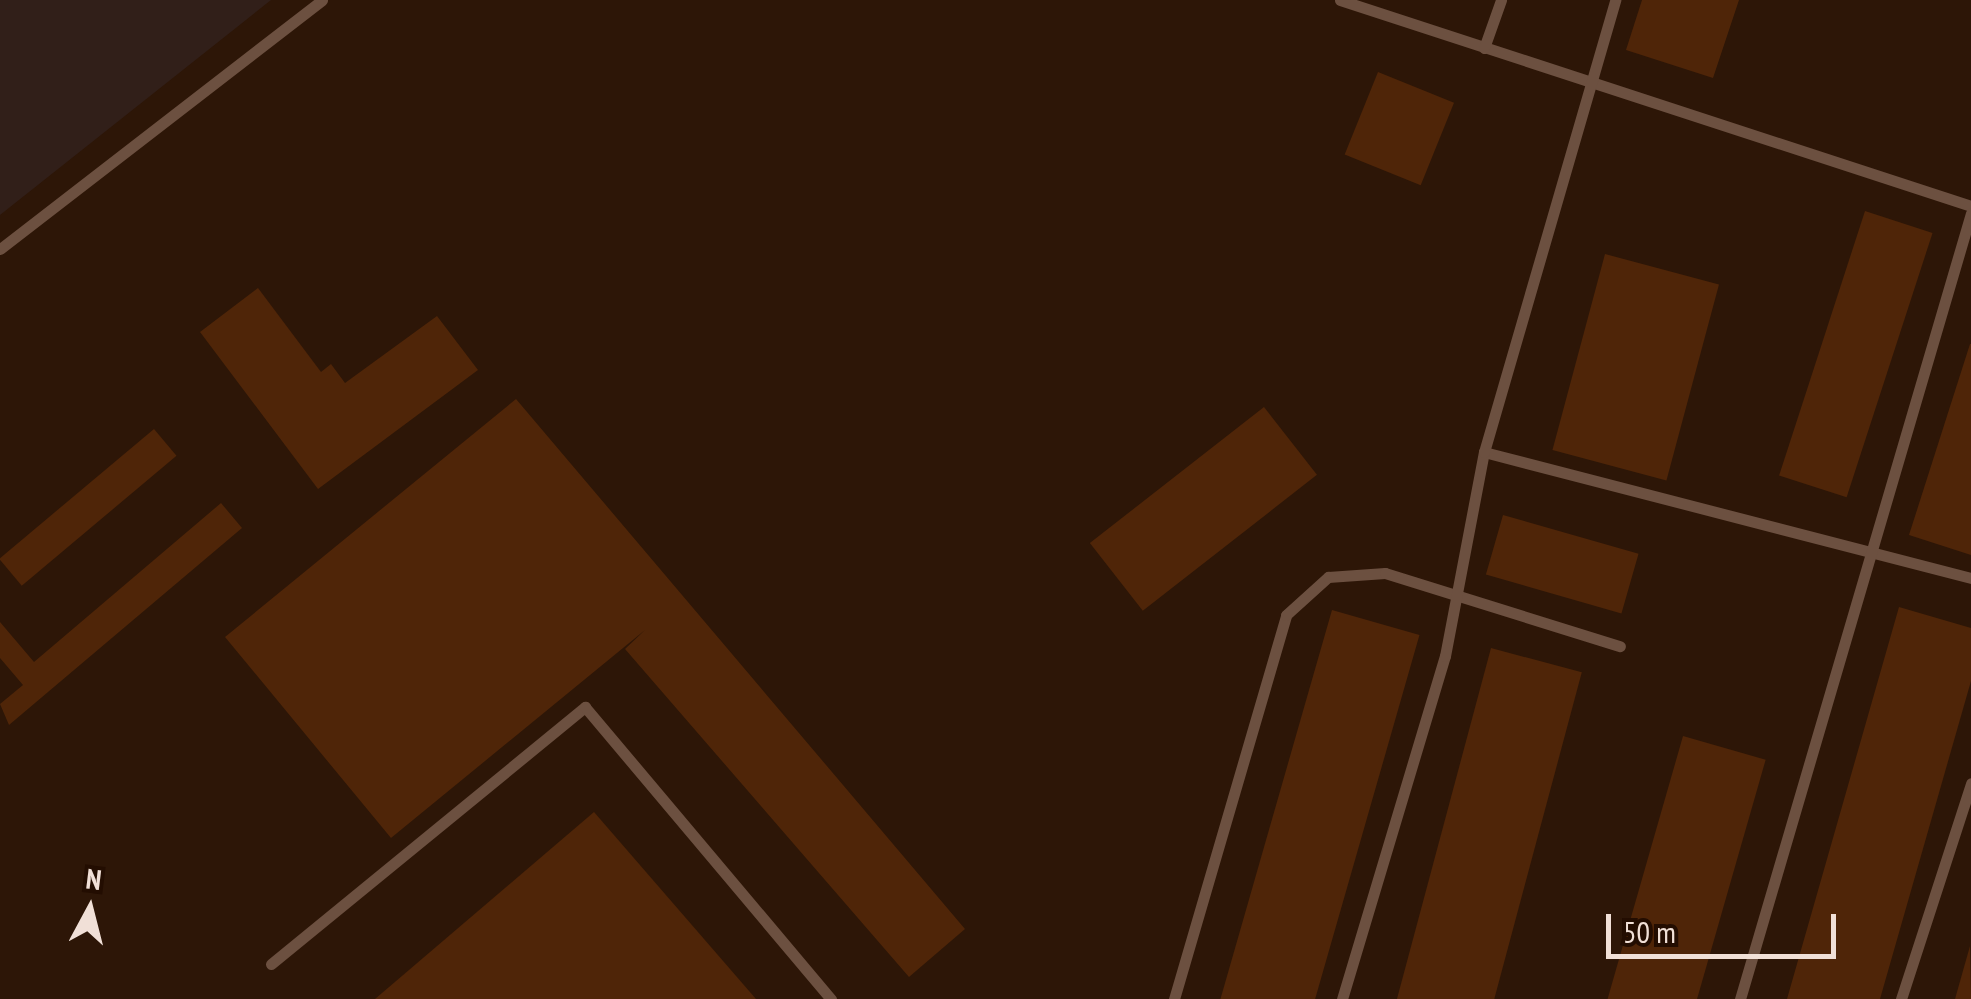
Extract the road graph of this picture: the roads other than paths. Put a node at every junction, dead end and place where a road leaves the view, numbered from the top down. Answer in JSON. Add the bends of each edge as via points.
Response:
{"nodes":[{"id":1,"x":322,"y":0,"type":"edge"},
{"id":2,"x":1340,"y":0,"type":"edge"},
{"id":3,"x":1501,"y":0,"type":"edge"},
{"id":4,"x":1615,"y":0,"type":"edge"},
{"id":5,"x":1484,"y":48,"type":"junction"},
{"id":6,"x":1588,"y":84,"type":"junction"},
{"id":7,"x":1971,"y":209,"type":"edge"},
{"id":8,"x":0,"y":248,"type":"edge"},
{"id":9,"x":1484,"y":452,"type":"junction"},
{"id":10,"x":1872,"y":551,"type":"junction"},
{"id":11,"x":1971,"y":578,"type":"edge"},
{"id":12,"x":1456,"y":598,"type":"junction"},
{"id":13,"x":1620,"y":646,"type":"dead end"},
{"id":14,"x":1971,"y":782,"type":"edge"},
{"id":15,"x":271,"y":964,"type":"dead end"},
{"id":16,"x":832,"y":999,"type":"edge"},
{"id":17,"x":1174,"y":999,"type":"edge"},
{"id":18,"x":1342,"y":999,"type":"edge"},
{"id":19,"x":1740,"y":999,"type":"edge"},
{"id":20,"x":1901,"y":999,"type":"edge"}],
"edges":[{"from":1,"to":8,"type":"lane"},
{"from":2,"to":5,"type":"lane"},
{"from":3,"to":5,"type":"lane"},
{"from":4,"to":6,"type":"lane"},
{"from":5,"to":6,"type":"lane"},
{"from":6,"to":7,"type":"lane"},
{"from":6,"to":9,"type":"lane"},
{"from":7,"to":10,"type":"lane"},
{"from":9,"to":10,"type":"lane"},
{"from":9,"to":12,"type":"lane"},
{"from":10,"to":11,"type":"lane"},
{"from":10,"to":19,"type":"lane"},
{"from":12,"to":13,"type":"lane"},
{"from":12,"to":17,"type":"lane","via":[[1385,574],[1328,577],[1286,615]]},
{"from":12,"to":18,"type":"lane","via":[[1445,656]]},
{"from":14,"to":20,"type":"lane"},
{"from":15,"to":16,"type":"lane","via":[[585,707]]}]}
